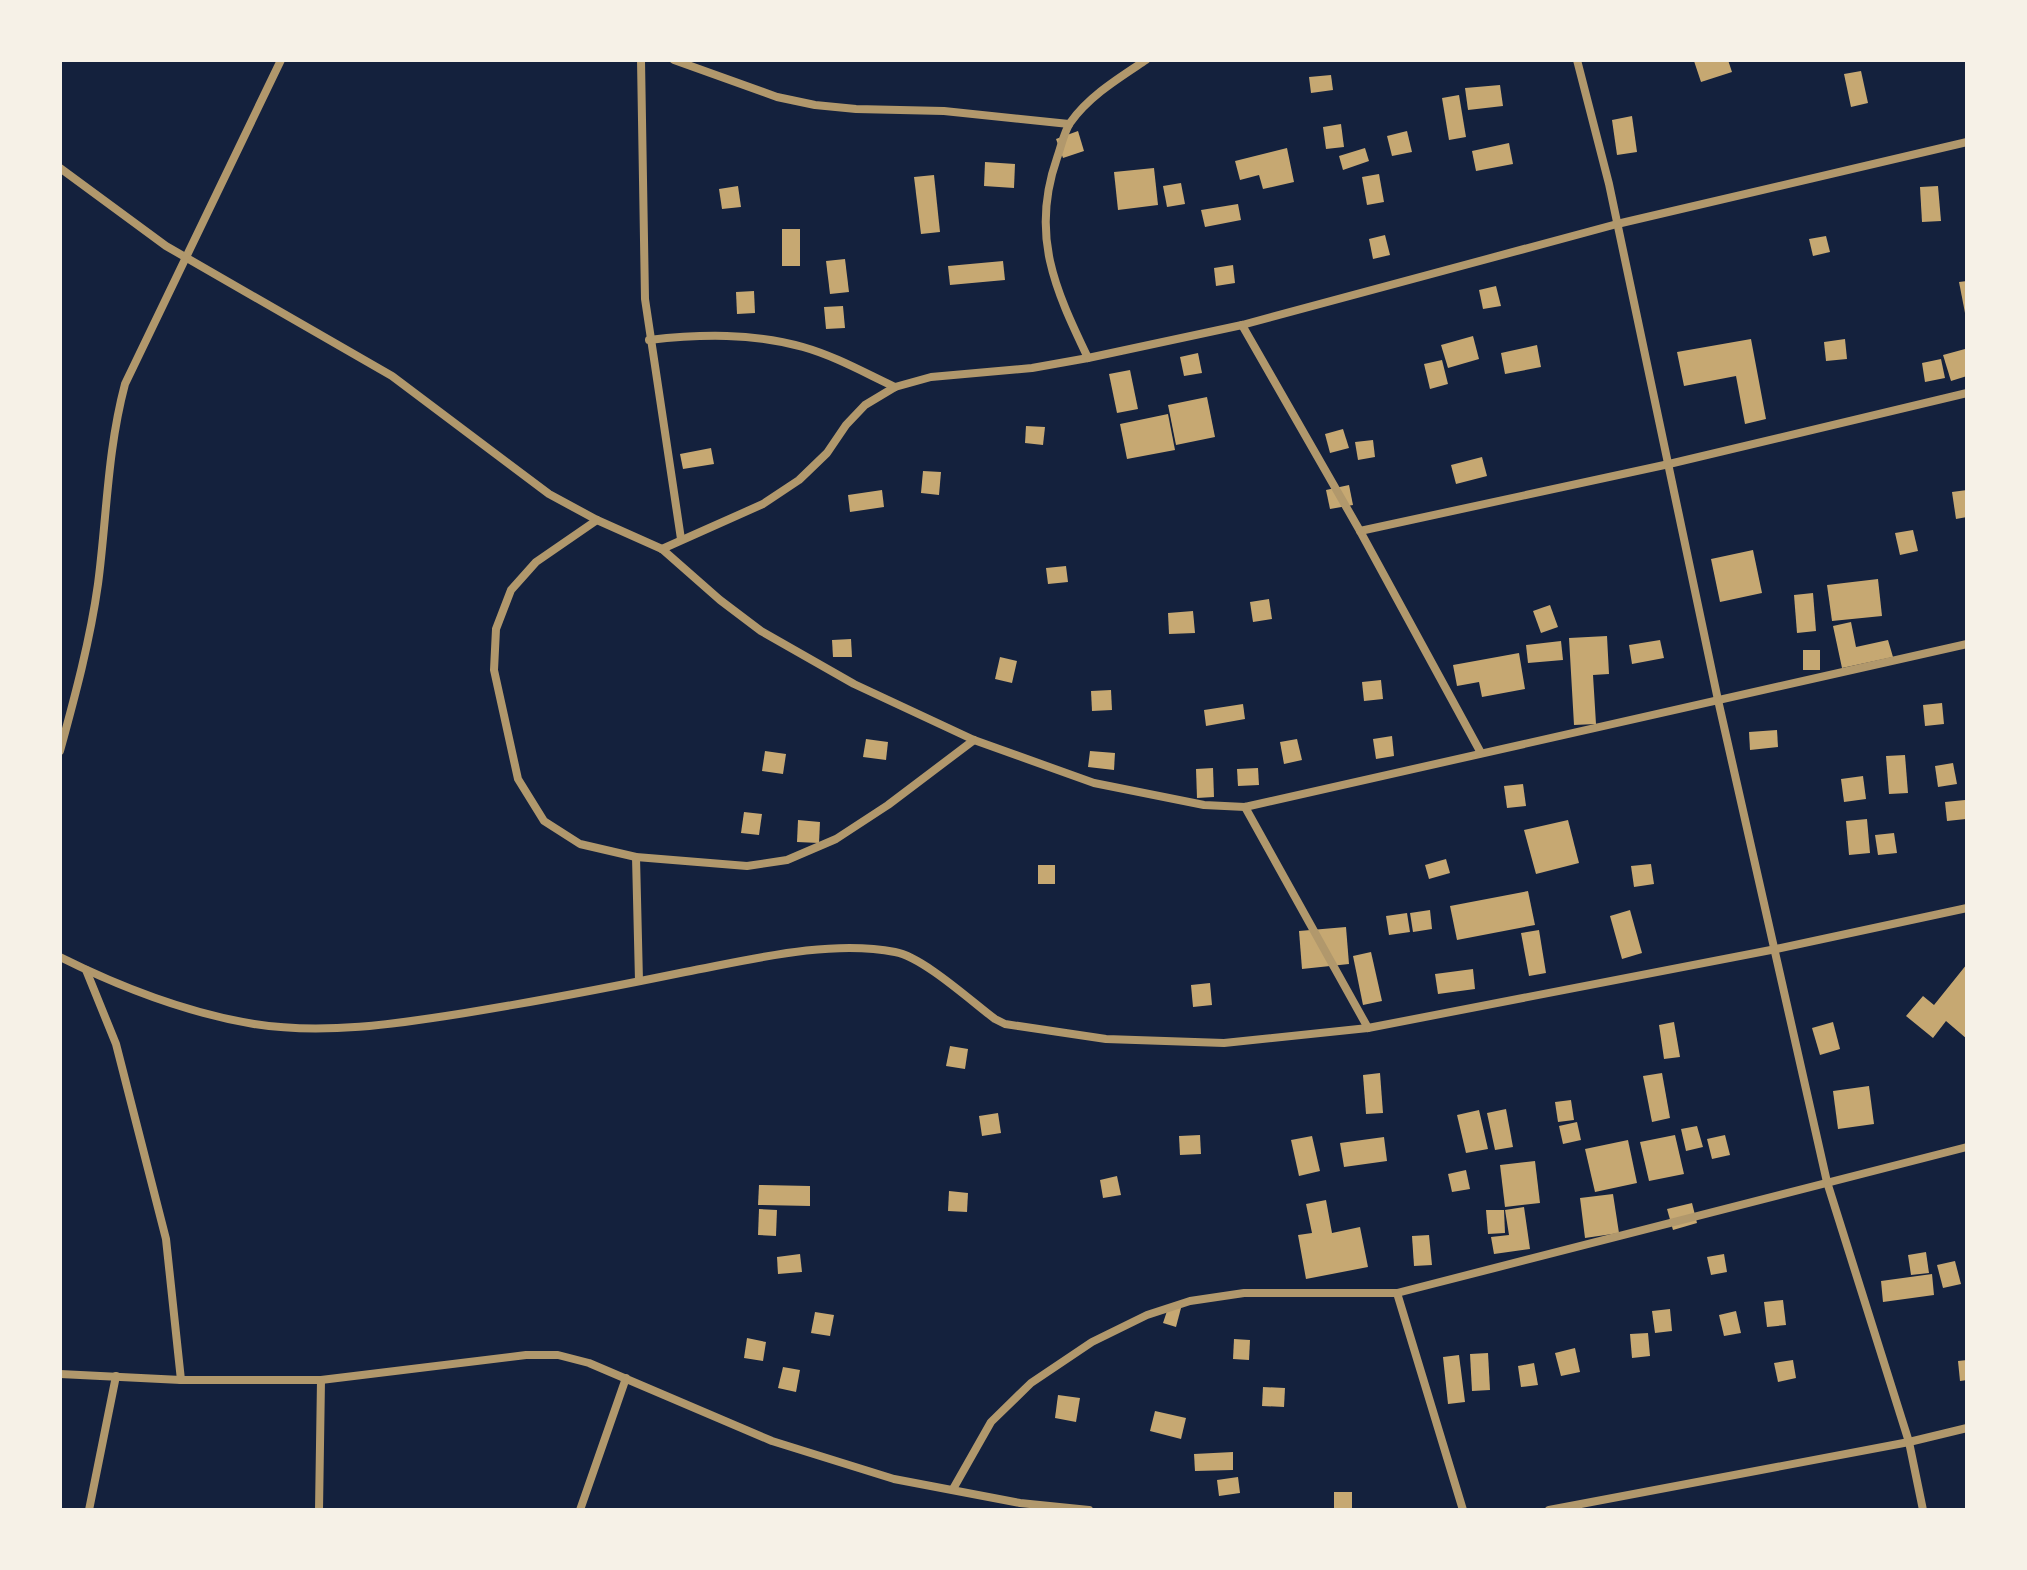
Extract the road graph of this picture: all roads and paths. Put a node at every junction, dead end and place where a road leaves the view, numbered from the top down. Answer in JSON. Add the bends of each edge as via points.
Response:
{"nodes":[{"id":1,"x":281,"y":60,"type":"edge"},
{"id":2,"x":641,"y":60,"type":"edge"},
{"id":3,"x":674,"y":60,"type":"edge"},
{"id":4,"x":1146,"y":60,"type":"edge"},
{"id":5,"x":1577,"y":60,"type":"edge"},
{"id":6,"x":1069,"y":124,"type":"junction"},
{"id":7,"x":1967,"y":142,"type":"edge"},
{"id":8,"x":60,"y":168,"type":"edge"},
{"id":9,"x":1617,"y":224,"type":"junction"},
{"id":10,"x":187,"y":258,"type":"junction"},
{"id":11,"x":1242,"y":325,"type":"junction"},
{"id":12,"x":649,"y":340,"type":"junction"},
{"id":13,"x":1088,"y":358,"type":"junction"},
{"id":14,"x":895,"y":387,"type":"junction"},
{"id":15,"x":1967,"y":393,"type":"edge"},
{"id":16,"x":1669,"y":464,"type":"junction"},
{"id":17,"x":597,"y":520,"type":"junction"},
{"id":18,"x":1360,"y":531,"type":"junction"},
{"id":19,"x":681,"y":539,"type":"junction"},
{"id":20,"x":662,"y":549,"type":"junction"},
{"id":21,"x":1967,"y":644,"type":"edge"},
{"id":22,"x":1718,"y":700,"type":"junction"},
{"id":23,"x":974,"y":740,"type":"junction"},
{"id":24,"x":60,"y":751,"type":"edge"},
{"id":25,"x":1481,"y":753,"type":"junction"},
{"id":26,"x":1245,"y":807,"type":"junction"},
{"id":27,"x":636,"y":857,"type":"junction"},
{"id":28,"x":1967,"y":908,"type":"edge"},
{"id":29,"x":1776,"y":949,"type":"junction"},
{"id":30,"x":60,"y":957,"type":"edge"},
{"id":31,"x":86,"y":970,"type":"junction"},
{"id":32,"x":639,"y":981,"type":"junction"},
{"id":33,"x":1368,"y":1028,"type":"junction"},
{"id":34,"x":1967,"y":1147,"type":"edge"},
{"id":35,"x":1827,"y":1182,"type":"junction"},
{"id":36,"x":1397,"y":1293,"type":"junction"},
{"id":37,"x":60,"y":1374,"type":"edge"},
{"id":38,"x":116,"y":1376,"type":"junction"},
{"id":39,"x":626,"y":1378,"type":"junction"},
{"id":40,"x":181,"y":1380,"type":"junction"},
{"id":41,"x":321,"y":1380,"type":"junction"},
{"id":42,"x":1967,"y":1428,"type":"edge"},
{"id":43,"x":1909,"y":1442,"type":"junction"},
{"id":44,"x":953,"y":1489,"type":"junction"},
{"id":45,"x":89,"y":1510,"type":"edge"},
{"id":46,"x":319,"y":1510,"type":"edge"},
{"id":47,"x":580,"y":1510,"type":"edge"},
{"id":48,"x":1089,"y":1510,"type":"edge"},
{"id":49,"x":1463,"y":1510,"type":"edge"},
{"id":50,"x":1549,"y":1510,"type":"edge"},
{"id":51,"x":1923,"y":1510,"type":"edge"}],
"edges":[{"from":1,"to":10,"type":"street"},
{"from":2,"to":12,"type":"street"},
{"from":3,"to":6,"type":"street","via":[[815,105]]},
{"from":4,"to":6,"type":"street","via":[[1101,90]]},
{"from":5,"to":9,"type":"street"},
{"from":6,"to":13,"type":"street","via":[[1050,180],[1046,230],[1062,304]]},
{"from":7,"to":9,"type":"street"},
{"from":8,"to":10,"type":"street"},
{"from":9,"to":11,"type":"street"},
{"from":9,"to":16,"type":"street"},
{"from":10,"to":17,"type":"street","via":[[392,376],[549,494]]},
{"from":10,"to":24,"type":"street","via":[[125,384],[114,426],[90,634]]},
{"from":11,"to":13,"type":"street"},
{"from":11,"to":18,"type":"street"},
{"from":12,"to":14,"type":"street","via":[[701,334],[804,347]]},
{"from":12,"to":19,"type":"street"},
{"from":13,"to":14,"type":"street","via":[[931,377]]},
{"from":14,"to":19,"type":"street","via":[[865,405],[799,480],[763,504]]},
{"from":15,"to":16,"type":"street"},
{"from":16,"to":18,"type":"street"},
{"from":16,"to":22,"type":"street"},
{"from":17,"to":20,"type":"street"},
{"from":17,"to":27,"type":"street","via":[[536,562],[511,590],[496,629],[494,670],[518,779],[544,821],[580,844]]},
{"from":18,"to":25,"type":"street"},
{"from":19,"to":20,"type":"street"},
{"from":20,"to":23,"type":"street","via":[[761,631],[854,684]]},
{"from":21,"to":22,"type":"street"},
{"from":22,"to":25,"type":"street"},
{"from":22,"to":29,"type":"street"},
{"from":23,"to":26,"type":"street","via":[[1094,783],[1204,805]]},
{"from":23,"to":27,"type":"street","via":[[836,839],[787,860],[747,866]]},
{"from":25,"to":26,"type":"street"},
{"from":26,"to":33,"type":"street"},
{"from":27,"to":32,"type":"street"},
{"from":28,"to":29,"type":"street"},
{"from":29,"to":33,"type":"street"},
{"from":29,"to":35,"type":"street"},
{"from":30,"to":31,"type":"street"},
{"from":31,"to":32,"type":"street","via":[[177,1004],[255,1024],[341,1029],[438,1018]]},
{"from":31,"to":40,"type":"street","via":[[116,1044],[166,1239]]},
{"from":32,"to":33,"type":"street","via":[[795,952],[851,948],[906,955],[1005,1024],[1106,1039],[1224,1043]]},
{"from":34,"to":35,"type":"street"},
{"from":35,"to":36,"type":"street"},
{"from":35,"to":43,"type":"street"},
{"from":36,"to":44,"type":"street","via":[[1244,1293],[1190,1301],[1147,1315],[1092,1342],[1031,1383],[991,1422]]},
{"from":36,"to":49,"type":"street"},
{"from":37,"to":38,"type":"street"},
{"from":38,"to":40,"type":"street"},
{"from":38,"to":45,"type":"street"},
{"from":39,"to":41,"type":"street","via":[[558,1355],[526,1355]]},
{"from":39,"to":44,"type":"street","via":[[772,1441],[894,1479]]},
{"from":39,"to":47,"type":"street"},
{"from":40,"to":41,"type":"street"},
{"from":41,"to":46,"type":"street"},
{"from":42,"to":43,"type":"street"},
{"from":43,"to":50,"type":"street"},
{"from":43,"to":51,"type":"street"},
{"from":44,"to":48,"type":"street"}]}
